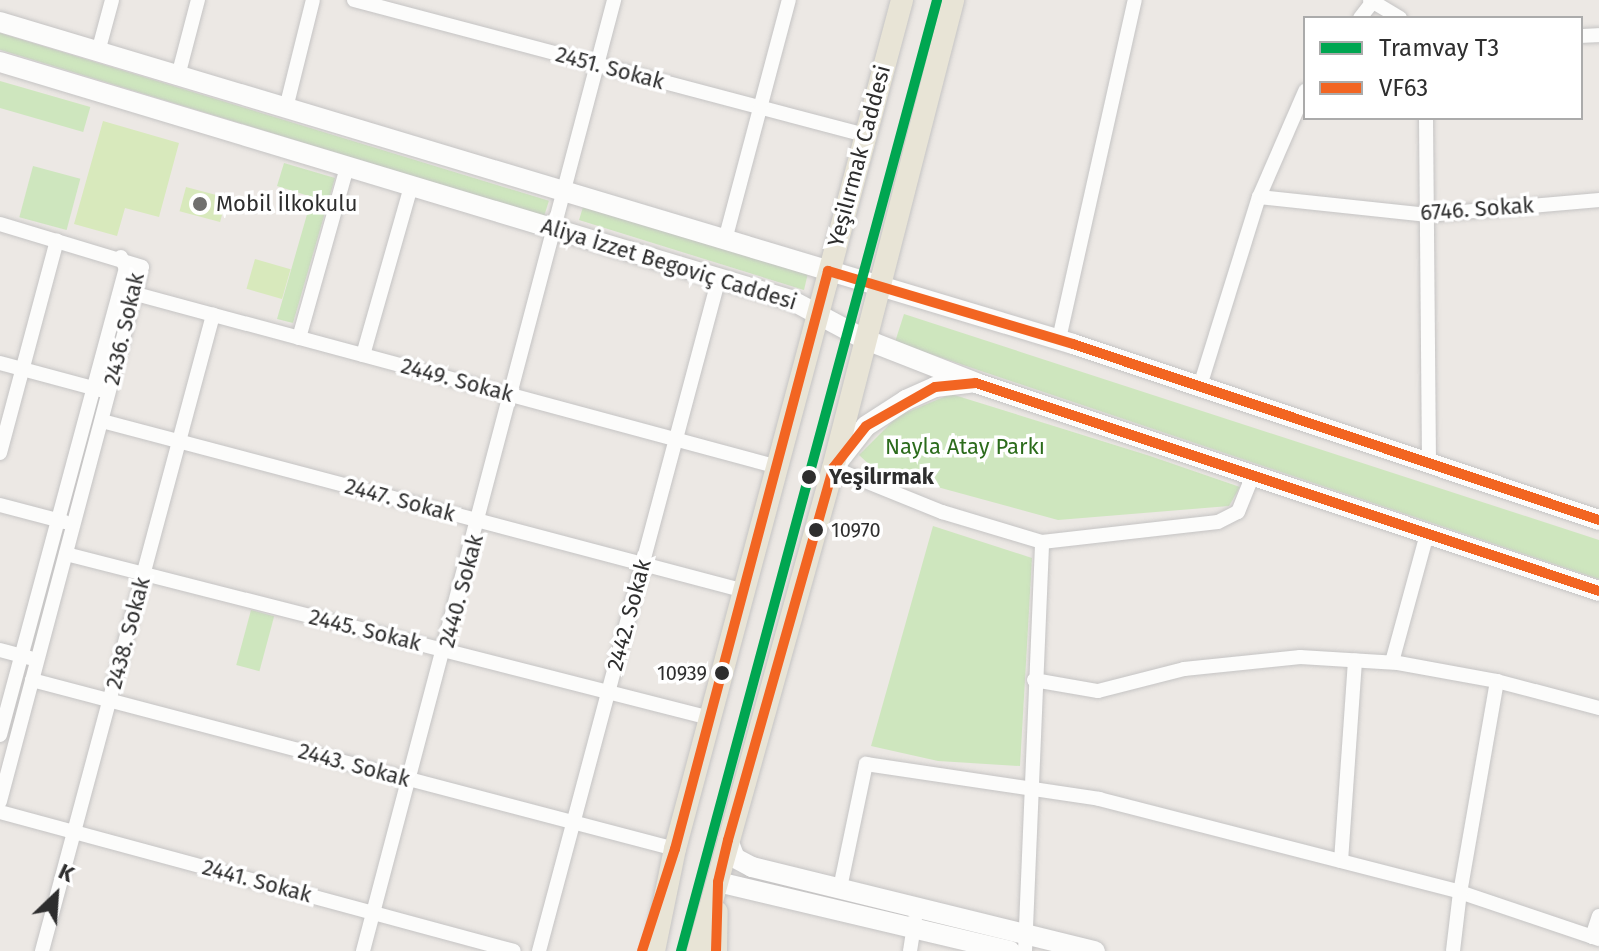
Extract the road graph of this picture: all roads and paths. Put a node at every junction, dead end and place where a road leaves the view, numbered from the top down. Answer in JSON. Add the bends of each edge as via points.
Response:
{"nodes":[{"id":1,"x":112,"y":0,"type":"edge"},
{"id":2,"x":198,"y":0,"type":"edge"},
{"id":3,"x":313,"y":0,"type":"edge"},
{"id":4,"x":354,"y":0,"type":"edge"},
{"id":5,"x":614,"y":0,"type":"edge"},
{"id":6,"x":789,"y":0,"type":"edge"},
{"id":7,"x":953,"y":0,"type":"edge"},
{"id":8,"x":1135,"y":0,"type":"edge"},
{"id":9,"x":1372,"y":0,"type":"edge"},
{"id":10,"x":896,"y":1,"type":"edge"},
{"id":11,"x":1397,"y":16,"type":"edge"},
{"id":12,"x":0,"y":22,"type":"edge"},
{"id":13,"x":98,"y":52,"type":"junction"},
{"id":14,"x":0,"y":62,"type":"edge"},
{"id":15,"x":597,"y":64,"type":"junction"},
{"id":16,"x":178,"y":76,"type":"junction"},
{"id":17,"x":1303,"y":96,"type":"edge"},
{"id":18,"x":760,"y":107,"type":"junction"},
{"id":19,"x":286,"y":108,"type":"junction"},
{"id":20,"x":1426,"y":120,"type":"edge"},
{"id":21,"x":865,"y":135,"type":"junction"},
{"id":22,"x":347,"y":167,"type":"junction"},
{"id":23,"x":411,"y":186,"type":"junction"},
{"id":24,"x":565,"y":191,"type":"junction"},
{"id":25,"x":1259,"y":197,"type":"junction"},
{"id":26,"x":1599,"y":200,"type":"edge"},
{"id":27,"x":1428,"y":215,"type":"junction"},
{"id":28,"x":0,"y":224,"type":"edge"},
{"id":29,"x":555,"y":229,"type":"junction"},
{"id":30,"x":57,"y":240,"type":"junction"},
{"id":31,"x":725,"y":240,"type":"junction"},
{"id":32,"x":127,"y":262,"type":"junction"},
{"id":33,"x":828,"y":271,"type":"junction"},
{"id":34,"x":719,"y":278,"type":"junction"},
{"id":35,"x":878,"y":286,"type":"junction"},
{"id":36,"x":136,"y":294,"type":"junction"},
{"id":37,"x":817,"y":313,"type":"junction"},
{"id":38,"x":213,"y":315,"type":"junction"},
{"id":39,"x":299,"y":338,"type":"junction"},
{"id":40,"x":864,"y":339,"type":"junction"},
{"id":41,"x":1059,"y":339,"type":"junction"},
{"id":42,"x":363,"y":355,"type":"junction"},
{"id":43,"x":0,"y":363,"type":"edge"},
{"id":44,"x":23,"y":369,"type":"junction"},
{"id":45,"x":976,"y":383,"type":"junction"},
{"id":46,"x":1200,"y":386,"type":"junction"},
{"id":47,"x":94,"y":388,"type":"junction"},
{"id":48,"x":109,"y":393,"type":"junction"},
{"id":49,"x":512,"y":395,"type":"junction"},
{"id":50,"x":102,"y":421,"type":"junction"},
{"id":51,"x":675,"y":439,"type":"junction"},
{"id":52,"x":179,"y":442,"type":"junction"},
{"id":53,"x":0,"y":453,"type":"edge"},
{"id":54,"x":1429,"y":463,"type":"junction"},
{"id":55,"x":778,"y":467,"type":"junction"},
{"id":56,"x":833,"y":468,"type":"junction"},
{"id":57,"x":1252,"y":478,"type":"junction"},
{"id":58,"x":0,"y":505,"type":"edge"},
{"id":59,"x":58,"y":520,"type":"junction"},
{"id":60,"x":1599,"y":520,"type":"edge"},
{"id":61,"x":479,"y":521,"type":"junction"},
{"id":62,"x":74,"y":525,"type":"junction"},
{"id":63,"x":1427,"y":534,"type":"junction"},
{"id":64,"x":1042,"y":542,"type":"junction"},
{"id":65,"x":66,"y":554,"type":"junction"},
{"id":66,"x":642,"y":564,"type":"junction"},
{"id":67,"x":144,"y":574,"type":"junction"},
{"id":68,"x":745,"y":591,"type":"junction"},
{"id":69,"x":1599,"y":591,"type":"edge"},
{"id":70,"x":0,"y":650,"type":"edge"},
{"id":71,"x":444,"y":650,"type":"junction"},
{"id":72,"x":21,"y":656,"type":"junction"},
{"id":73,"x":38,"y":660,"type":"junction"},
{"id":74,"x":1355,"y":660,"type":"junction"},
{"id":75,"x":1392,"y":662,"type":"junction"},
{"id":76,"x":32,"y":680,"type":"junction"},
{"id":77,"x":1034,"y":680,"type":"junction"},
{"id":78,"x":1497,"y":681,"type":"junction"},
{"id":79,"x":608,"y":692,"type":"junction"},
{"id":80,"x":110,"y":700,"type":"junction"},
{"id":81,"x":1599,"y":708,"type":"edge"},
{"id":82,"x":710,"y":718,"type":"junction"},
{"id":83,"x":0,"y":735,"type":"edge"},
{"id":84,"x":409,"y":779,"type":"junction"},
{"id":85,"x":1032,"y":791,"type":"junction"},
{"id":86,"x":0,"y":798,"type":"edge"},
{"id":87,"x":0,"y":812,"type":"edge"},
{"id":88,"x":573,"y":822,"type":"junction"},
{"id":89,"x":74,"y":832,"type":"junction"},
{"id":90,"x":728,"y":840,"type":"junction"},
{"id":91,"x":675,"y":849,"type":"junction"},
{"id":92,"x":1341,"y":861,"type":"junction"},
{"id":93,"x":718,"y":882,"type":"junction"},
{"id":94,"x":840,"y":888,"type":"junction"},
{"id":95,"x":1460,"y":892,"type":"junction"},
{"id":96,"x":917,"y":907,"type":"junction"},
{"id":97,"x":373,"y":913,"type":"junction"},
{"id":98,"x":1599,"y":916,"type":"edge"},
{"id":99,"x":913,"y":928,"type":"junction"},
{"id":100,"x":1595,"y":938,"type":"edge"},
{"id":101,"x":1025,"y":942,"type":"edge"},
{"id":102,"x":42,"y":951,"type":"edge"},
{"id":103,"x":363,"y":951,"type":"edge"},
{"id":104,"x":514,"y":951,"type":"edge"},
{"id":105,"x":539,"y":951,"type":"edge"},
{"id":106,"x":642,"y":951,"type":"edge"},
{"id":107,"x":654,"y":951,"type":"edge"},
{"id":108,"x":698,"y":951,"type":"edge"},
{"id":109,"x":716,"y":951,"type":"edge"},
{"id":110,"x":910,"y":951,"type":"edge"},
{"id":111,"x":1010,"y":951,"type":"edge"},
{"id":112,"x":1095,"y":951,"type":"edge"},
{"id":113,"x":1453,"y":951,"type":"edge"}],
"edges":[{"from":1,"to":13,"type":"street"},
{"from":2,"to":16,"type":"street"},
{"from":3,"to":19,"type":"street"},
{"from":4,"to":15,"type":"street","name":"2451. Sokak"},
{"from":5,"to":15,"type":"street"},
{"from":6,"to":18,"type":"street"},
{"from":7,"to":35,"type":"main road"},
{"from":8,"to":41,"type":"street"},
{"from":9,"to":11,"type":"street"},
{"from":10,"to":21,"type":"main road","name":"Yeşilırmak Caddesi"},
{"from":12,"to":13,"type":"main road","name":"Aliya İzzet Begoviç Caddesi"},
{"from":13,"to":16,"type":"main road","name":"Aliya İzzet Begoviç Caddesi"},
{"from":14,"to":22,"type":"main road","name":"Aliya İzzet Begoviç Caddesi"},
{"from":15,"to":18,"type":"street","name":"2451. Sokak"},
{"from":15,"to":24,"type":"street"},
{"from":16,"to":19,"type":"main road","name":"Aliya İzzet Begoviç Caddesi"},
{"from":17,"to":25,"type":"street"},
{"from":18,"to":21,"type":"street","name":"2451. Sokak"},
{"from":18,"to":31,"type":"street"},
{"from":19,"to":24,"type":"main road","name":"Aliya İzzet Begoviç Caddesi"},
{"from":20,"to":27,"type":"street"},
{"from":21,"to":33,"type":"main road","name":"Yeşilırmak Caddesi"},
{"from":22,"to":23,"type":"main road","name":"Aliya İzzet Begoviç Caddesi"},
{"from":22,"to":39,"type":"street"},
{"from":23,"to":29,"type":"main road","name":"Aliya İzzet Begoviç Caddesi"},
{"from":23,"to":42,"type":"street"},
{"from":24,"to":29,"type":"street","name":"2440. Sokak"},
{"from":24,"to":31,"type":"main road","name":"Aliya İzzet Begoviç Caddesi"},
{"from":25,"to":27,"type":"street","name":"6746. Sokak"},
{"from":25,"to":46,"type":"street"},
{"from":26,"to":27,"type":"street","name":"6746. Sokak"},
{"from":27,"to":54,"type":"street"},
{"from":28,"to":30,"type":"street"},
{"from":29,"to":34,"type":"main road","name":"Aliya İzzet Begoviç Caddesi"},
{"from":29,"to":49,"type":"street","name":"2440. Sokak"},
{"from":30,"to":32,"type":"street"},
{"from":30,"to":44,"type":"street"},
{"from":31,"to":33,"type":"main road","name":"Aliya İzzet Begoviç Caddesi"},
{"from":32,"to":36,"type":"street","name":"2436. Sokak","via":[[142,267]]},
{"from":32,"to":47,"type":"street","name":"2436. Sokak"},
{"from":33,"to":35,"type":"main road","name":"Aliya İzzet Begoviç Caddesi"},
{"from":33,"to":37,"type":"main road","name":"Yeşilırmak Caddesi"},
{"from":34,"to":37,"type":"main road","name":"Aliya İzzet Begoviç Caddesi"},
{"from":34,"to":51,"type":"street","name":"2442. Sokak"},
{"from":35,"to":40,"type":"main road"},
{"from":35,"to":41,"type":"main road","name":"Aliya İzzet Begoviç Caddesi"},
{"from":36,"to":38,"type":"street","name":"2449. Sokak"},
{"from":36,"to":48,"type":"street","name":"2436. Sokak"},
{"from":37,"to":40,"type":"main road","name":"Aliya İzzet Begoviç Caddesi"},
{"from":37,"to":55,"type":"main road","name":"Yeşilırmak Caddesi"},
{"from":38,"to":39,"type":"street","name":"2449. Sokak"},
{"from":38,"to":52,"type":"street","name":"2438. Sokak"},
{"from":39,"to":42,"type":"street","name":"2449. Sokak"},
{"from":40,"to":45,"type":"main road","name":"Aliya İzzet Begoviç Caddesi"},
{"from":40,"to":56,"type":"main road"},
{"from":41,"to":46,"type":"main road","name":"Aliya İzzet Begoviç Caddesi"},
{"from":42,"to":49,"type":"street","name":"2449. Sokak"},
{"from":43,"to":44,"type":"street"},
{"from":44,"to":47,"type":"street"},
{"from":44,"to":53,"type":"street"},
{"from":45,"to":56,"type":"main road","via":[[935,387],[906,400],[866,426]]},
{"from":45,"to":57,"type":"main road","name":"Aliya İzzet Begoviç Caddesi"},
{"from":46,"to":54,"type":"main road","name":"Aliya İzzet Begoviç Caddesi"},
{"from":47,"to":48,"type":"street"},
{"from":47,"to":59,"type":"street","name":"2436. Sokak"},
{"from":48,"to":50,"type":"street","name":"2436. Sokak"},
{"from":49,"to":51,"type":"street","name":"2449. Sokak"},
{"from":49,"to":61,"type":"street","name":"2440. Sokak"},
{"from":50,"to":52,"type":"street","name":"2447. Sokak"},
{"from":50,"to":62,"type":"street","name":"2436. Sokak"},
{"from":51,"to":55,"type":"street","name":"2449. Sokak"},
{"from":51,"to":66,"type":"street","name":"2442. Sokak"},
{"from":52,"to":61,"type":"street","name":"2447. Sokak"},
{"from":52,"to":67,"type":"street","name":"2438. Sokak"},
{"from":54,"to":60,"type":"main road","name":"Aliya İzzet Begoviç Caddesi"},
{"from":55,"to":68,"type":"main road","name":"Yeşilırmak Caddesi"},
{"from":56,"to":64,"type":"street","via":[[942,512]]},
{"from":56,"to":90,"type":"main road"},
{"from":57,"to":63,"type":"main road","name":"Aliya İzzet Begoviç Caddesi"},
{"from":57,"to":64,"type":"street","via":[[1238,512],[1218,522]]},
{"from":58,"to":59,"type":"street"},
{"from":59,"to":62,"type":"street"},
{"from":59,"to":72,"type":"street","name":"2436. Sokak"},
{"from":61,"to":66,"type":"street","name":"2447. Sokak"},
{"from":61,"to":71,"type":"street","name":"2440. Sokak"},
{"from":62,"to":65,"type":"street","name":"2436. Sokak"},
{"from":63,"to":69,"type":"main road","name":"Aliya İzzet Begoviç Caddesi"},
{"from":63,"to":75,"type":"street"},
{"from":64,"to":77,"type":"street"},
{"from":65,"to":67,"type":"street","name":"2445. Sokak"},
{"from":65,"to":73,"type":"street","name":"2436. Sokak"},
{"from":66,"to":68,"type":"street","name":"2447. Sokak"},
{"from":66,"to":79,"type":"street","name":"2442. Sokak"},
{"from":67,"to":71,"type":"street","name":"2445. Sokak"},
{"from":67,"to":80,"type":"street","name":"2438. Sokak"},
{"from":68,"to":82,"type":"main road","name":"Yeşilırmak Caddesi"},
{"from":70,"to":72,"type":"street"},
{"from":71,"to":79,"type":"street","name":"2445. Sokak"},
{"from":71,"to":84,"type":"street","name":"2440. Sokak"},
{"from":72,"to":73,"type":"street"},
{"from":72,"to":83,"type":"street","name":"2436. Sokak"},
{"from":73,"to":76,"type":"street","name":"2436. Sokak"},
{"from":74,"to":75,"type":"street"},
{"from":74,"to":77,"type":"street","via":[[1300,657],[1184,669],[1098,691]]},
{"from":74,"to":92,"type":"street"},
{"from":75,"to":78,"type":"street"},
{"from":76,"to":80,"type":"street","name":"2443. Sokak"},
{"from":76,"to":86,"type":"street","name":"2436. Sokak"},
{"from":77,"to":85,"type":"street"},
{"from":78,"to":81,"type":"street"},
{"from":78,"to":95,"type":"street"},
{"from":79,"to":82,"type":"street","name":"2445. Sokak"},
{"from":79,"to":88,"type":"street","name":"2442. Sokak"},
{"from":80,"to":84,"type":"street","name":"2443. Sokak"},
{"from":80,"to":89,"type":"street","name":"2438. Sokak"},
{"from":82,"to":91,"type":"main road","name":"Yeşilırmak Caddesi"},
{"from":84,"to":88,"type":"street","name":"2443. Sokak"},
{"from":84,"to":97,"type":"street","name":"2440. Sokak"},
{"from":85,"to":92,"type":"street","via":[[1099,799]]},
{"from":85,"to":94,"type":"street","via":[[866,764]]},
{"from":85,"to":101,"type":"street"},
{"from":87,"to":89,"type":"street","name":"2441. Sokak"},
{"from":88,"to":91,"type":"street","name":"2443. Sokak"},
{"from":88,"to":105,"type":"street","name":"2442. Sokak"},
{"from":89,"to":97,"type":"street","name":"2441. Sokak"},
{"from":89,"to":102,"type":"street","name":"2438. Sokak"},
{"from":90,"to":93,"type":"main road"},
{"from":90,"to":94,"type":"main road","via":[[735,858],[752,867]]},
{"from":91,"to":106,"type":"main road"},
{"from":91,"to":107,"type":"main road"},
{"from":92,"to":95,"type":"street"},
{"from":93,"to":99,"type":"main road"},
{"from":93,"to":108,"type":"main road"},
{"from":93,"to":109,"type":"main road"},
{"from":94,"to":96,"type":"main road"},
{"from":95,"to":100,"type":"street"},
{"from":95,"to":113,"type":"street"},
{"from":96,"to":99,"type":"street"},
{"from":96,"to":101,"type":"main road"},
{"from":97,"to":103,"type":"street","name":"2440. Sokak"},
{"from":97,"to":104,"type":"street","name":"2441. Sokak"},
{"from":98,"to":100,"type":"street"},
{"from":99,"to":110,"type":"street"},
{"from":99,"to":111,"type":"main road"},
{"from":101,"to":112,"type":"main road"}]}
